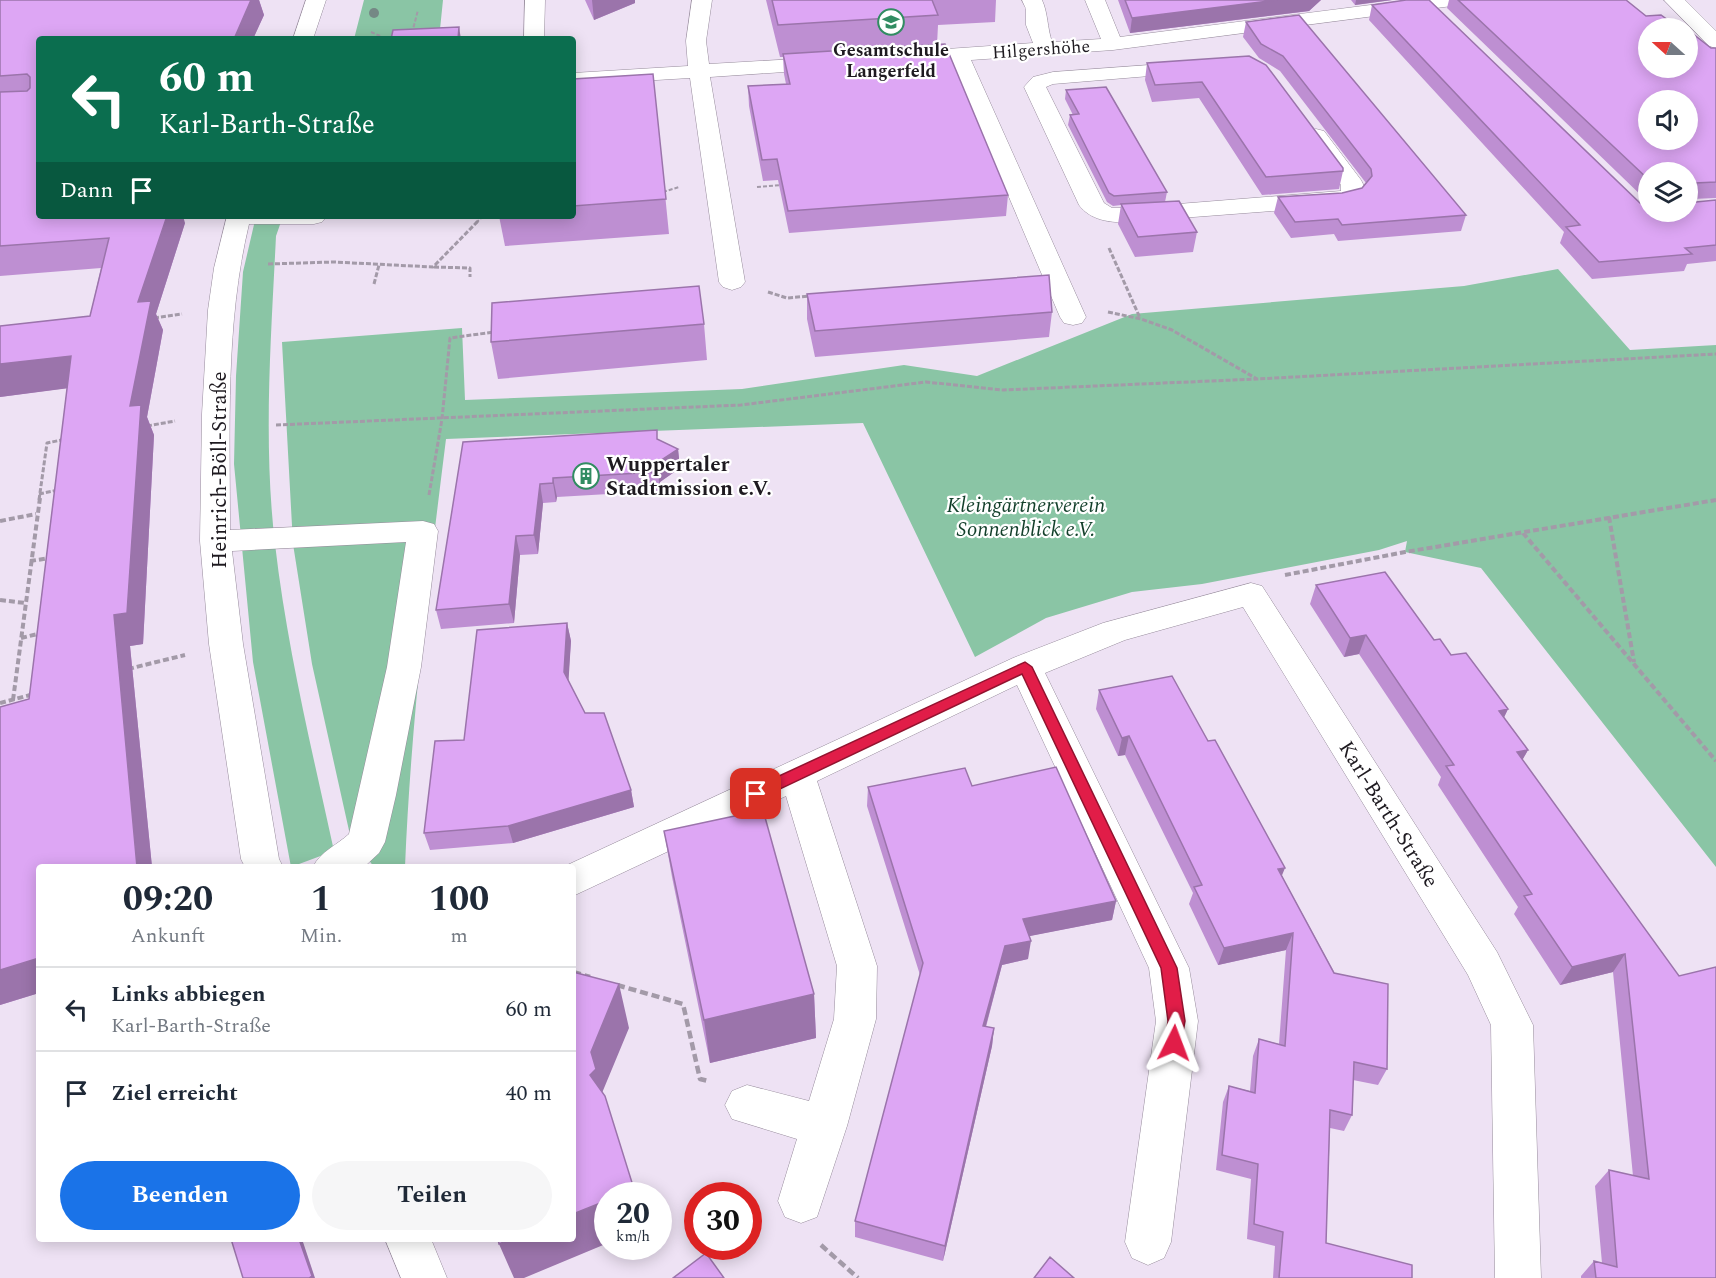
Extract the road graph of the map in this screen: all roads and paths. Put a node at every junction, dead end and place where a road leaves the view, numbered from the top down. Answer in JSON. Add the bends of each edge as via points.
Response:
{"nodes":[{"id":1,"x":316,"y":0,"type":"edge"},
{"id":2,"x":535,"y":0,"type":"edge"},
{"id":3,"x":702,"y":0,"type":"edge"},
{"id":4,"x":1032,"y":0,"type":"edge"},
{"id":5,"x":1095,"y":0,"type":"edge"},
{"id":6,"x":1674,"y":0,"type":"edge"},
{"id":7,"x":1377,"y":5,"type":"edge"},
{"id":8,"x":418,"y":10,"type":"dead end"},
{"id":9,"x":1449,"y":10,"type":"edge"},
{"id":10,"x":371,"y":32,"type":"dead end"},
{"id":11,"x":304,"y":36,"type":"edge"},
{"id":12,"x":380,"y":36,"type":"edge"},
{"id":13,"x":412,"y":36,"type":"edge"},
{"id":14,"x":534,"y":36,"type":"edge"},
{"id":15,"x":1715,"y":40,"type":"edge"},
{"id":16,"x":1113,"y":44,"type":"junction"},
{"id":17,"x":1045,"y":49,"type":"junction"},
{"id":18,"x":958,"y":54,"type":"junction"},
{"id":19,"x":882,"y":59,"type":"edge"},
{"id":20,"x":849,"y":61,"type":"edge"},
{"id":21,"x":1215,"y":67,"type":"edge"},
{"id":22,"x":699,"y":71,"type":"junction"},
{"id":23,"x":576,"y":79,"type":"edge"},
{"id":24,"x":1305,"y":122,"type":"edge"},
{"id":25,"x":783,"y":185,"type":"edge"},
{"id":26,"x":716,"y":186,"type":"junction"},
{"id":27,"x":656,"y":193,"type":"edge"},
{"id":28,"x":1098,"y":211,"type":"junction"},
{"id":29,"x":238,"y":219,"type":"edge"},
{"id":30,"x":480,"y":219,"type":"edge"},
{"id":31,"x":379,"y":265,"type":"junction"},
{"id":32,"x":433,"y":267,"type":"junction"},
{"id":33,"x":226,"y":268,"type":"junction"},
{"id":34,"x":470,"y":277,"type":"dead end"},
{"id":35,"x":732,"y":282,"type":"joint"},
{"id":36,"x":374,"y":284,"type":"dead end"},
{"id":37,"x":810,"y":296,"type":"edge"},
{"id":38,"x":221,"y":309,"type":"junction"},
{"id":39,"x":1070,"y":309,"type":"joint"},
{"id":40,"x":143,"y":319,"type":"edge"},
{"id":41,"x":1141,"y":319,"type":"junction"},
{"id":42,"x":497,"y":331,"type":"edge"},
{"id":43,"x":1716,"y":354,"type":"edge"},
{"id":44,"x":1257,"y":379,"type":"junction"},
{"id":45,"x":216,"y":414,"type":"junction"},
{"id":46,"x":442,"y":419,"type":"junction"},
{"id":47,"x":276,"y":424,"type":"dead end"},
{"id":48,"x":137,"y":427,"type":"edge"},
{"id":49,"x":70,"y":439,"type":"edge"},
{"id":50,"x":62,"y":489,"type":"edge"},
{"id":51,"x":39,"y":494,"type":"junction"},
{"id":52,"x":1716,"y":500,"type":"edge"},
{"id":53,"x":36,"y":514,"type":"junction"},
{"id":54,"x":1609,"y":518,"type":"junction"},
{"id":55,"x":0,"y":521,"type":"edge"},
{"id":56,"x":423,"y":531,"type":"junction"},
{"id":57,"x":1523,"y":533,"type":"junction"},
{"id":58,"x":215,"y":541,"type":"junction"},
{"id":59,"x":57,"y":556,"type":"edge"},
{"id":60,"x":30,"y":561,"type":"junction"},
{"id":61,"x":1251,"y":594,"type":"junction"},
{"id":62,"x":0,"y":600,"type":"edge"},
{"id":63,"x":25,"y":603,"type":"junction"},
{"id":64,"x":48,"y":632,"type":"edge"},
{"id":65,"x":21,"y":638,"type":"junction"},
{"id":66,"x":226,"y":644,"type":"junction"},
{"id":67,"x":1634,"y":664,"type":"junction"},
{"id":68,"x":1025,"y":667,"type":"junction"},
{"id":69,"x":120,"y":671,"type":"edge"},
{"id":70,"x":45,"y":691,"type":"edge"},
{"id":71,"x":13,"y":699,"type":"junction"},
{"id":72,"x":0,"y":703,"type":"edge"},
{"id":73,"x":1716,"y":761,"type":"edge"},
{"id":74,"x":797,"y":774,"type":"junction"},
{"id":75,"x":262,"y":864,"type":"edge"},
{"id":76,"x":339,"y":864,"type":"edge"},
{"id":77,"x":576,"y":879,"type":"edge"},
{"id":78,"x":576,"y":973,"type":"edge"},
{"id":79,"x":595,"y":978,"type":"edge"},
{"id":80,"x":606,"y":981,"type":"edge"},
{"id":81,"x":747,"y":1105,"type":"joint"},
{"id":82,"x":825,"y":1126,"type":"junction"},
{"id":83,"x":801,"y":1201,"type":"dead end"},
{"id":84,"x":409,"y":1242,"type":"edge"},
{"id":85,"x":1148,"y":1242,"type":"dead end"},
{"id":86,"x":424,"y":1278,"type":"edge"},
{"id":87,"x":1518,"y":1278,"type":"edge"}],
"edges":[{"from":1,"to":11,"type":"street"},
{"from":2,"to":14,"type":"street"},
{"from":3,"to":22,"type":"street","via":[[696,41]]},
{"from":4,"to":17,"type":"street"},
{"from":5,"to":16,"type":"street"},
{"from":6,"to":15,"type":"street"},
{"from":7,"to":9,"type":"street","name":"Hilgershöhe","via":[[1428,4]]},
{"from":7,"to":16,"type":"street","name":"Hilgershöhe","via":[[1232,40]]},
{"from":8,"to":13,"type":"path"},
{"from":10,"to":12,"type":"path"},
{"from":16,"to":17,"type":"street","name":"Hilgershöhe"},
{"from":17,"to":18,"type":"street","name":"Hilgershöhe"},
{"from":18,"to":19,"type":"street","name":"Hilgershöhe"},
{"from":18,"to":39,"type":"street"},
{"from":20,"to":22,"type":"street"},
{"from":21,"to":28,"type":"street","via":[[1053,78],[1040,81],[1035,87],[1091,205]]},
{"from":22,"to":23,"type":"street"},
{"from":22,"to":26,"type":"street"},
{"from":24,"to":28,"type":"street","via":[[1353,185],[1349,196],[1128,216]]},
{"from":25,"to":26,"type":"path"},
{"from":26,"to":27,"type":"path"},
{"from":26,"to":35,"type":"street"},
{"from":28,"to":41,"type":"path","via":[[1095,217]]},
{"from":29,"to":33,"type":"street","name":"Heinrich-Böll-Straße"},
{"from":30,"to":32,"type":"path"},
{"from":31,"to":32,"type":"path"},
{"from":31,"to":33,"type":"path","via":[[334,261]]},
{"from":31,"to":36,"type":"path"},
{"from":32,"to":34,"type":"path","via":[[470,268]]},
{"from":33,"to":38,"type":"street","name":"Heinrich-Böll-Straße"},
{"from":35,"to":37,"type":"path","via":[[787,298]]},
{"from":38,"to":40,"type":"path"},
{"from":38,"to":45,"type":"street","name":"Heinrich-Böll-Straße"},
{"from":39,"to":41,"type":"path"},
{"from":41,"to":44,"type":"path","via":[[1172,330]]},
{"from":42,"to":46,"type":"path","via":[[450,338]]},
{"from":43,"to":44,"type":"path"},
{"from":44,"to":46,"type":"path","via":[[1003,390],[926,382],[741,405]]},
{"from":45,"to":48,"type":"path"},
{"from":45,"to":58,"type":"street","name":"Heinrich-Böll-Straße"},
{"from":46,"to":47,"type":"path"},
{"from":46,"to":56,"type":"path"},
{"from":49,"to":51,"type":"path","via":[[47,442]]},
{"from":50,"to":51,"type":"path"},
{"from":51,"to":53,"type":"path"},
{"from":52,"to":54,"type":"path"},
{"from":53,"to":55,"type":"path"},
{"from":53,"to":60,"type":"path"},
{"from":54,"to":57,"type":"path"},
{"from":54,"to":67,"type":"path"},
{"from":56,"to":58,"type":"street"},
{"from":56,"to":76,"type":"street","via":[[404,667],[378,795],[366,842]]},
{"from":57,"to":61,"type":"path","via":[[1276,576]]},
{"from":57,"to":67,"type":"path"},
{"from":58,"to":66,"type":"street","name":"Heinrich-Böll-Straße"},
{"from":59,"to":60,"type":"path"},
{"from":60,"to":63,"type":"path"},
{"from":61,"to":68,"type":"street","via":[[1115,631]]},
{"from":61,"to":87,"type":"street","name":"Karl-Barth-Straße","via":[[1483,964],[1512,1026]]},
{"from":62,"to":63,"type":"path"},
{"from":63,"to":65,"type":"path"},
{"from":64,"to":65,"type":"path"},
{"from":65,"to":71,"type":"path"},
{"from":66,"to":69,"type":"path"},
{"from":66,"to":75,"type":"street","name":"Heinrich-Böll-Straße"},
{"from":67,"to":73,"type":"path"},
{"from":68,"to":74,"type":"street"},
{"from":68,"to":85,"type":"street","via":[[1169,968],[1177,1021]]},
{"from":70,"to":71,"type":"path"},
{"from":71,"to":72,"type":"path"},
{"from":74,"to":77,"type":"street"},
{"from":74,"to":82,"type":"street","via":[[856,966],[855,1019]]},
{"from":78,"to":79,"type":"path"},
{"from":80,"to":81,"type":"path","via":[[683,1004],[700,1079],[752,1093]]},
{"from":81,"to":82,"type":"street"},
{"from":82,"to":83,"type":"street"},
{"from":84,"to":86,"type":"street"}]}
